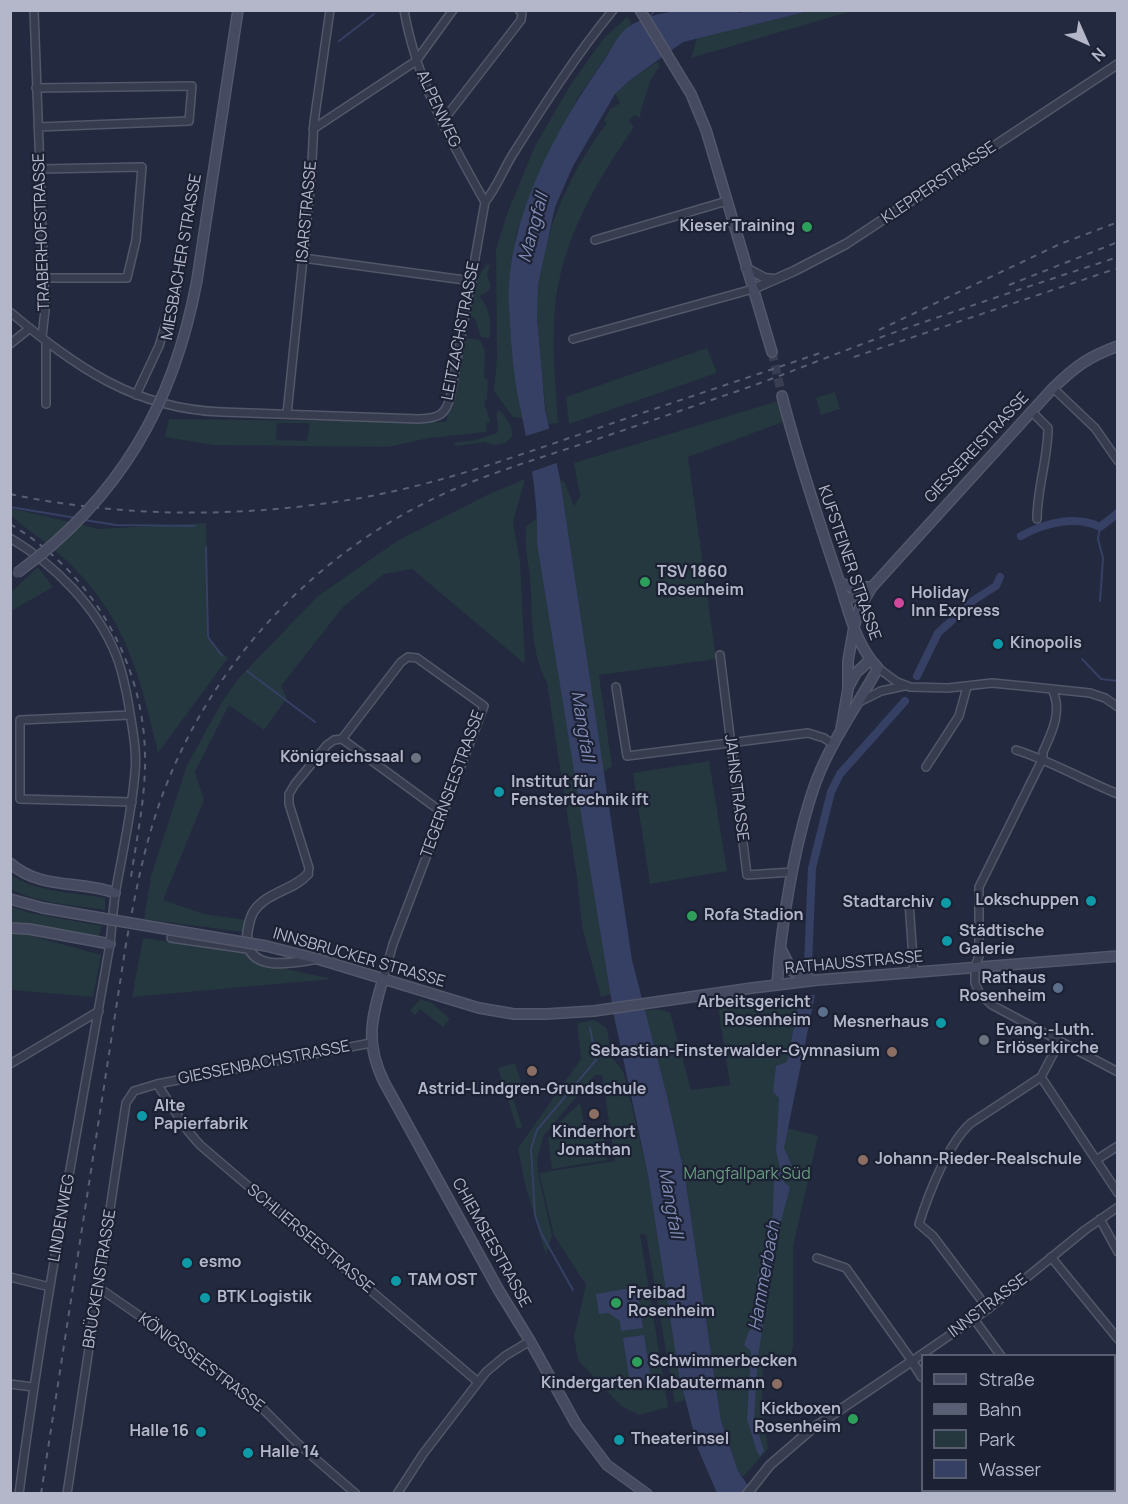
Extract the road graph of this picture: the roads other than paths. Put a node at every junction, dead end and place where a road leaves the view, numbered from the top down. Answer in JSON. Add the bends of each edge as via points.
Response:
{"nodes":[{"id":1,"x":34,"y":10,"type":"edge"},
{"id":2,"x":238,"y":10,"type":"edge"},
{"id":3,"x":330,"y":10,"type":"edge"},
{"id":4,"x":404,"y":10,"type":"edge"},
{"id":5,"x":453,"y":10,"type":"edge"},
{"id":6,"x":519,"y":10,"type":"edge"},
{"id":7,"x":613,"y":10,"type":"edge"},
{"id":8,"x":640,"y":10,"type":"edge"},
{"id":9,"x":416,"y":61,"type":"junction"},
{"id":10,"x":1118,"y":64,"type":"edge"},
{"id":11,"x":36,"y":88,"type":"junction"},
{"id":12,"x":442,"y":122,"type":"junction"},
{"id":13,"x":38,"y":127,"type":"junction"},
{"id":14,"x":313,"y":129,"type":"junction"},
{"id":15,"x":40,"y":170,"type":"junction"},
{"id":16,"x":727,"y":201,"type":"junction"},
{"id":17,"x":485,"y":202,"type":"junction"},
{"id":18,"x":595,"y":240,"type":"dead end"},
{"id":19,"x":303,"y":258,"type":"junction"},
{"id":20,"x":746,"y":268,"type":"junction"},
{"id":21,"x":44,"y":278,"type":"junction"},
{"id":22,"x":774,"y":279,"type":"junction"},
{"id":23,"x":472,"y":281,"type":"junction"},
{"id":24,"x":753,"y":289,"type":"junction"},
{"id":25,"x":176,"y":290,"type":"dead end"},
{"id":26,"x":10,"y":312,"type":"edge"},
{"id":27,"x":30,"y":328,"type":"junction"},
{"id":28,"x":44,"y":339,"type":"junction"},
{"id":29,"x":573,"y":339,"type":"dead end"},
{"id":30,"x":10,"y":344,"type":"edge"},
{"id":31,"x":1118,"y":346,"type":"edge"},
{"id":32,"x":772,"y":352,"type":"tunnel mouth"},
{"id":33,"x":1053,"y":388,"type":"junction"},
{"id":34,"x":136,"y":395,"type":"junction"},
{"id":35,"x":782,"y":396,"type":"tunnel mouth"},
{"id":36,"x":46,"y":404,"type":"dead end"},
{"id":37,"x":1031,"y":411,"type":"junction"},
{"id":38,"x":287,"y":414,"type":"junction"},
{"id":39,"x":1118,"y":461,"type":"edge"},
{"id":40,"x":1036,"y":519,"type":"dead end"},
{"id":41,"x":10,"y":538,"type":"edge"},
{"id":42,"x":10,"y":578,"type":"edge"},
{"id":43,"x":840,"y":583,"type":"junction"},
{"id":44,"x":872,"y":587,"type":"junction"},
{"id":45,"x":845,"y":601,"type":"junction"},
{"id":46,"x":854,"y":627,"type":"junction"},
{"id":47,"x":720,"y":655,"type":"dead end"},
{"id":48,"x":870,"y":660,"type":"junction"},
{"id":49,"x":878,"y":668,"type":"junction"},
{"id":50,"x":904,"y":686,"type":"junction"},
{"id":51,"x":616,"y":687,"type":"dead end"},
{"id":52,"x":967,"y":687,"type":"junction"},
{"id":53,"x":848,"y":689,"type":"junction"},
{"id":54,"x":1052,"y":689,"type":"junction"},
{"id":55,"x":859,"y":702,"type":"junction"},
{"id":56,"x":1118,"y":706,"type":"edge"},
{"id":57,"x":130,"y":715,"type":"junction"},
{"id":58,"x":840,"y":735,"type":"junction"},
{"id":59,"x":342,"y":740,"type":"junction"},
{"id":60,"x":731,"y":743,"type":"junction"},
{"id":61,"x":834,"y":745,"type":"junction"},
{"id":62,"x":1016,"y":750,"type":"dead end"},
{"id":63,"x":1043,"y":758,"type":"junction"},
{"id":64,"x":926,"y":767,"type":"dead end"},
{"id":65,"x":1118,"y":794,"type":"edge"},
{"id":66,"x":132,"y":802,"type":"junction"},
{"id":67,"x":443,"y":813,"type":"junction"},
{"id":68,"x":10,"y":863,"type":"edge"},
{"id":69,"x":792,"y":872,"type":"junction"},
{"id":70,"x":308,"y":874,"type":"joint"},
{"id":71,"x":115,"y":893,"type":"junction"},
{"id":72,"x":10,"y":899,"type":"edge"},
{"id":73,"x":909,"y":902,"type":"dead end"},
{"id":74,"x":10,"y":928,"type":"edge"},
{"id":75,"x":171,"y":938,"type":"dead end"},
{"id":76,"x":110,"y":944,"type":"junction"},
{"id":77,"x":247,"y":949,"type":"junction"},
{"id":78,"x":782,"y":949,"type":"junction"},
{"id":79,"x":1118,"y":956,"type":"edge"},
{"id":80,"x":318,"y":958,"type":"junction"},
{"id":81,"x":975,"y":967,"type":"junction"},
{"id":82,"x":914,"y":973,"type":"junction"},
{"id":83,"x":383,"y":980,"type":"junction"},
{"id":84,"x":818,"y":980,"type":"junction"},
{"id":85,"x":777,"y":985,"type":"junction"},
{"id":86,"x":99,"y":1011,"type":"junction"},
{"id":87,"x":594,"y":1011,"type":"joint"},
{"id":88,"x":1060,"y":1041,"type":"junction"},
{"id":89,"x":371,"y":1043,"type":"junction"},
{"id":90,"x":10,"y":1064,"type":"edge"},
{"id":91,"x":1118,"y":1072,"type":"edge"},
{"id":92,"x":1041,"y":1077,"type":"junction"},
{"id":93,"x":157,"y":1084,"type":"junction"},
{"id":94,"x":1118,"y":1146,"type":"edge"},
{"id":95,"x":1096,"y":1160,"type":"junction"},
{"id":96,"x":1118,"y":1193,"type":"edge"},
{"id":97,"x":1118,"y":1207,"type":"edge"},
{"id":98,"x":1100,"y":1219,"type":"junction"},
{"id":99,"x":1118,"y":1252,"type":"edge"},
{"id":100,"x":1051,"y":1257,"type":"junction"},
{"id":101,"x":817,"y":1258,"type":"dead end"},
{"id":102,"x":10,"y":1277,"type":"edge"},
{"id":103,"x":50,"y":1287,"type":"junction"},
{"id":104,"x":97,"y":1289,"type":"junction"},
{"id":105,"x":988,"y":1309,"type":"junction"},
{"id":106,"x":974,"y":1319,"type":"junction"},
{"id":107,"x":1118,"y":1339,"type":"edge"},
{"id":108,"x":530,"y":1341,"type":"junction"},
{"id":109,"x":922,"y":1354,"type":"edge"},
{"id":110,"x":999,"y":1354,"type":"edge"},
{"id":111,"x":921,"y":1355,"type":"edge"},
{"id":112,"x":912,"y":1361,"type":"junction"},
{"id":113,"x":921,"y":1375,"type":"edge"},
{"id":114,"x":478,"y":1382,"type":"junction"},
{"id":115,"x":10,"y":1384,"type":"edge"},
{"id":116,"x":33,"y":1387,"type":"junction"},
{"id":117,"x":354,"y":1493,"type":"edge"},
{"id":118,"x":19,"y":1494,"type":"edge"},
{"id":119,"x":68,"y":1494,"type":"edge"},
{"id":120,"x":397,"y":1494,"type":"edge"},
{"id":121,"x":647,"y":1494,"type":"edge"},
{"id":122,"x":747,"y":1494,"type":"edge"}],
"edges":[{"from":1,"to":11,"type":"street","name":"TRABERHOFSTRASSE"},
{"from":2,"to":42,"type":"main road","name":"MIESBACHER STRASSE","bridge":true,"via":[[197,280],[186,332],[160,403],[137,445],[104,491],[63,536]]},
{"from":3,"to":14,"type":"street","name":"ISARSTRASSE"},
{"from":4,"to":9,"type":"street","name":"ALPENWEG"},
{"from":5,"to":9,"type":"street"},
{"from":6,"to":12,"type":"street","via":[[521,20]]},
{"from":7,"to":17,"type":"street","name":"LEITZACHSTRASSE"},
{"from":8,"to":16,"type":"main road","via":[[691,94],[706,129]]},
{"from":9,"to":12,"type":"street","name":"ALPENWEG"},
{"from":9,"to":14,"type":"street"},
{"from":10,"to":22,"type":"street","name":"KLEPPERSTRASSE","via":[[846,244]]},
{"from":11,"to":13,"type":"street","name":"TRABERHOFSTRASSE"},
{"from":11,"to":13,"type":"street","via":[[192,86],[189,121]]},
{"from":12,"to":17,"type":"street","name":"ALPENWEG"},
{"from":13,"to":15,"type":"street","name":"TRABERHOFSTRASSE"},
{"from":14,"to":19,"type":"street","name":"ISARSTRASSE"},
{"from":15,"to":21,"type":"street","name":"TRABERHOFSTRASSE"},
{"from":15,"to":21,"type":"street","via":[[142,167],[136,240],[128,278]]},
{"from":16,"to":18,"type":"street"},
{"from":16,"to":20,"type":"main road"},
{"from":17,"to":23,"type":"street","name":"LEITZACHSTRASSE"},
{"from":19,"to":23,"type":"street"},
{"from":19,"to":38,"type":"street","name":"ISARSTRASSE"},
{"from":20,"to":22,"type":"street"},
{"from":20,"to":24,"type":"main road"},
{"from":21,"to":28,"type":"street","name":"TRABERHOFSTRASSE"},
{"from":22,"to":24,"type":"street","name":"KLEPPERSTRASSE"},
{"from":23,"to":38,"type":"street","name":"LEITZACHSTRASSE","via":[[451,394],[440,415],[419,419]]},
{"from":24,"to":29,"type":"street"},
{"from":24,"to":32,"type":"main road"},
{"from":25,"to":34,"type":"street","via":[[159,346]]},
{"from":26,"to":27,"type":"street","name":"LEITZACHSTRASSE"},
{"from":27,"to":28,"type":"street","name":"LEITZACHSTRASSE"},
{"from":27,"to":30,"type":"street"},
{"from":28,"to":34,"type":"street","name":"LEITZACHSTRASSE","via":[[96,376]]},
{"from":28,"to":36,"type":"street","name":"TRABERHOFSTRASSE"},
{"from":31,"to":33,"type":"main road","name":"GIESSEREISTRASSE","via":[[1082,362]]},
{"from":33,"to":37,"type":"main road","name":"GIESSEREISTRASSE"},
{"from":33,"to":39,"type":"street","via":[[1095,428]]},
{"from":34,"to":38,"type":"street","name":"LEITZACHSTRASSE","via":[[198,411]]},
{"from":35,"to":43,"type":"main road","name":"KUFSTEINER STRASSE"},
{"from":37,"to":40,"type":"street","via":[[1048,428]]},
{"from":37,"to":44,"type":"main road","name":"GIESSEREISTRASSE"},
{"from":41,"to":57,"type":"street","name":"LINDENWEG","via":[[30,550],[80,596],[116,654]]},
{"from":43,"to":44,"type":"main road"},
{"from":43,"to":45,"type":"main road","name":"KUFSTEINER STRASSE"},
{"from":44,"to":45,"type":"main road","name":"GIESSEREISTRASSE"},
{"from":44,"to":46,"type":"main road","name":"GIESSEREISTRASSE"},
{"from":45,"to":46,"type":"main road","name":"KUFSTEINER STRASSE"},
{"from":46,"to":48,"type":"main road","name":"KUFSTEINER STRASSE"},
{"from":46,"to":53,"type":"main road","name":"GIESSEREISTRASSE"},
{"from":47,"to":60,"type":"street","name":"JAHNSTRASSE"},
{"from":48,"to":49,"type":"main road","name":"KUFSTEINER STRASSE"},
{"from":48,"to":53,"type":"main road","via":[[856,673]]},
{"from":49,"to":50,"type":"street","name":"KUFSTEINER STRASSE"},
{"from":49,"to":55,"type":"main road"},
{"from":50,"to":52,"type":"street"},
{"from":50,"to":55,"type":"street"},
{"from":51,"to":60,"type":"street","via":[[627,756]]},
{"from":52,"to":54,"type":"street","via":[[992,683]]},
{"from":52,"to":64,"type":"street","via":[[959,716]]},
{"from":53,"to":58,"type":"main road","name":"GIESSEREISTRASSE"},
{"from":54,"to":56,"type":"street","via":[[1090,693]]},
{"from":54,"to":63,"type":"street","via":[[1057,716]]},
{"from":55,"to":58,"type":"main road"},
{"from":57,"to":66,"type":"street","name":"LINDENWEG","via":[[135,769]]},
{"from":57,"to":66,"type":"street","via":[[20,720],[20,799]]},
{"from":58,"to":61,"type":"main road"},
{"from":59,"to":67,"type":"street"},
{"from":59,"to":67,"type":"street","name":"TEGERNSEESTRASSE","via":[[401,662],[408,657],[417,658],[483,706]]},
{"from":59,"to":70,"type":"street","via":[[327,745],[289,794]]},
{"from":60,"to":61,"type":"street","via":[[808,733]]},
{"from":60,"to":69,"type":"street","name":"JAHNSTRASSE","via":[[747,875]]},
{"from":61,"to":69,"type":"main road","via":[[813,789]]},
{"from":62,"to":63,"type":"street"},
{"from":63,"to":65,"type":"street"},
{"from":63,"to":81,"type":"street","via":[[981,881],[979,956]]},
{"from":66,"to":71,"type":"street","name":"LINDENWEG"},
{"from":67,"to":83,"type":"street","name":"TEGERNSEESTRASSE"},
{"from":68,"to":71,"type":"main road","via":[[39,880]]},
{"from":69,"to":78,"type":"main road"},
{"from":70,"to":77,"type":"street","via":[[265,900],[254,912]]},
{"from":71,"to":76,"type":"street","name":"LINDENWEG"},
{"from":72,"to":80,"type":"main road","name":"INNSBRUCKER STRASSE","bridge":true},
{"from":73,"to":82,"type":"street"},
{"from":74,"to":76,"type":"main road"},
{"from":75,"to":77,"type":"street"},
{"from":76,"to":86,"type":"street","name":"LINDENWEG"},
{"from":77,"to":80,"type":"street","via":[[253,957],[273,963]]},
{"from":78,"to":84,"type":"main road","via":[[792,971]]},
{"from":78,"to":85,"type":"main road"},
{"from":79,"to":81,"type":"main road","name":"RATHAUSSTRASSE"},
{"from":80,"to":83,"type":"main road","name":"INNSBRUCKER STRASSE"},
{"from":81,"to":82,"type":"main road","name":"RATHAUSSTRASSE"},
{"from":81,"to":88,"type":"street","via":[[975,983],[987,1001]]},
{"from":82,"to":84,"type":"main road","name":"RATHAUSSTRASSE"},
{"from":83,"to":87,"type":"main road","name":"INNSBRUCKER STRASSE","via":[[490,1011]]},
{"from":83,"to":89,"type":"main road","name":"CHIEMSEESTRASSE"},
{"from":84,"to":85,"type":"main road","name":"RATHAUSSTRASSE"},
{"from":85,"to":87,"type":"main road","name":"RATHAUSSTRASSE"},
{"from":86,"to":90,"type":"street"},
{"from":86,"to":103,"type":"street","name":"LINDENWEG"},
{"from":88,"to":91,"type":"street"},
{"from":88,"to":92,"type":"street"},
{"from":89,"to":93,"type":"street","name":"GIESSENBACHSTRASSE"},
{"from":89,"to":108,"type":"main road","name":"CHIEMSEESTRASSE","via":[[374,1062],[384,1082]]},
{"from":92,"to":95,"type":"street"},
{"from":92,"to":105,"type":"street","via":[[962,1131],[919,1224],[933,1236]]},
{"from":93,"to":104,"type":"street","name":"BRÜCKENSTRASSE","via":[[134,1090],[126,1103]]},
{"from":93,"to":114,"type":"street","name":"SCHLIERSEESTRASSE","via":[[200,1145]]},
{"from":94,"to":95,"type":"street"},
{"from":95,"to":96,"type":"street"},
{"from":97,"to":98,"type":"street","name":"INNSTRASSE"},
{"from":98,"to":99,"type":"street"},
{"from":98,"to":100,"type":"street","name":"INNSTRASSE"},
{"from":100,"to":105,"type":"street","name":"INNSTRASSE"},
{"from":100,"to":107,"type":"street"},
{"from":101,"to":112,"type":"street","via":[[846,1268]]},
{"from":102,"to":103,"type":"street"},
{"from":103,"to":116,"type":"street","name":"LINDENWEG"},
{"from":104,"to":117,"type":"street","name":"KÖNIGSSEESTRASSE","via":[[253,1399]]},
{"from":104,"to":119,"type":"street","name":"BRÜCKENSTRASSE"},
{"from":105,"to":106,"type":"street","name":"INNSTRASSE"},
{"from":106,"to":109,"type":"street","name":"INNSTRASSE"},
{"from":106,"to":110,"type":"street"},
{"from":108,"to":114,"type":"street","via":[[505,1356]]},
{"from":108,"to":121,"type":"main road","name":"CHIEMSEESTRASSE","via":[[590,1444],[607,1465]]},
{"from":111,"to":112,"type":"street","name":"INNSTRASSE"},
{"from":112,"to":113,"type":"street"},
{"from":112,"to":122,"type":"street","name":"INNSTRASSE","via":[[813,1428],[770,1465]]},
{"from":114,"to":120,"type":"street"},
{"from":115,"to":116,"type":"street"},
{"from":116,"to":118,"type":"street","name":"LINDENWEG"}]}
